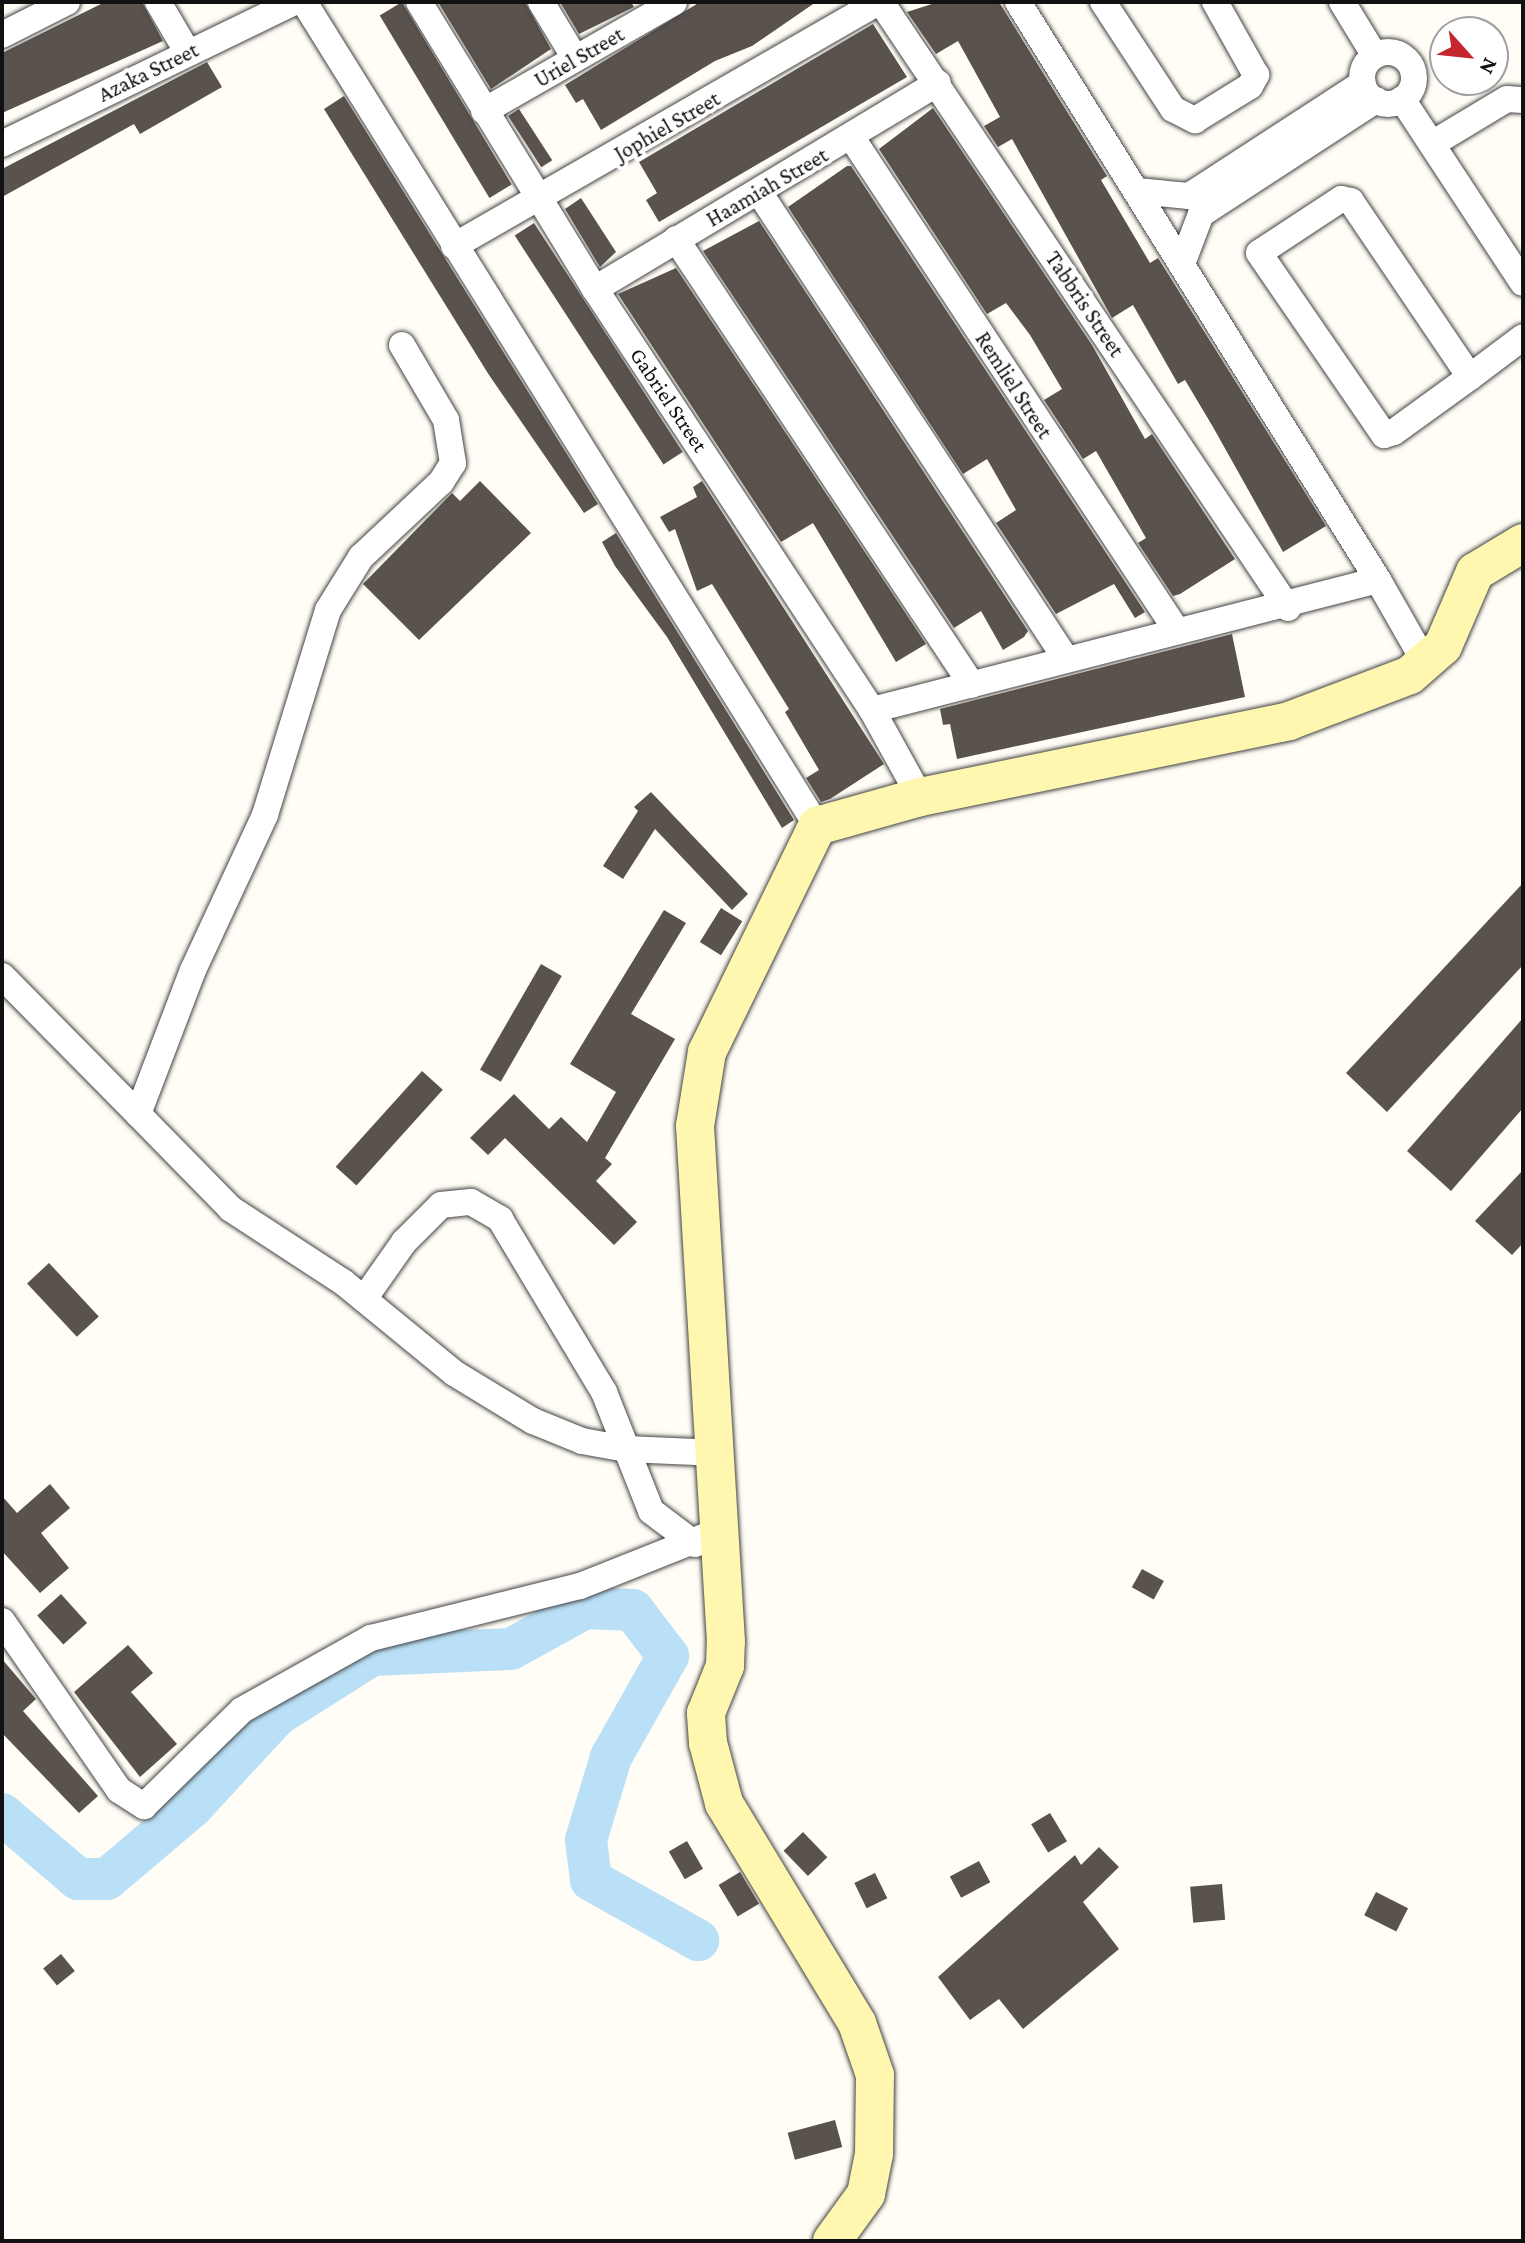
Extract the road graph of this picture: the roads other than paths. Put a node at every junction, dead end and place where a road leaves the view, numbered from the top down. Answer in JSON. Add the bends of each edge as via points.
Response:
{"nodes":[{"id":1,"x":67,"y":2,"type":"edge"},
{"id":2,"x":158,"y":2,"type":"edge"},
{"id":3,"x":295,"y":2,"type":"edge"},
{"id":4,"x":304,"y":2,"type":"edge"},
{"id":5,"x":419,"y":2,"type":"edge"},
{"id":6,"x":541,"y":2,"type":"edge"},
{"id":7,"x":880,"y":2,"type":"edge"},
{"id":8,"x":1018,"y":2,"type":"edge"},
{"id":9,"x":1103,"y":2,"type":"edge"},
{"id":10,"x":1215,"y":2,"type":"edge"},
{"id":11,"x":664,"y":4,"type":"edge"},
{"id":12,"x":1354,"y":6,"type":"edge"},
{"id":13,"x":2,"y":35,"type":"edge"},
{"id":14,"x":188,"y":53,"type":"junction"},
{"id":15,"x":1375,"y":56,"type":"junction"},
{"id":16,"x":575,"y":58,"type":"junction"},
{"id":17,"x":938,"y":83,"type":"junction"},
{"id":18,"x":1380,"y":94,"type":"junction"},
{"id":19,"x":1523,"y":100,"type":"edge"},
{"id":20,"x":484,"y":111,"type":"junction"},
{"id":21,"x":852,"y":138,"type":"junction"},
{"id":22,"x":2,"y":144,"type":"edge"},
{"id":23,"x":1432,"y":144,"type":"junction"},
{"id":24,"x":1136,"y":191,"type":"junction"},
{"id":25,"x":759,"y":192,"type":"junction"},
{"id":26,"x":539,"y":200,"type":"junction"},
{"id":27,"x":1195,"y":205,"type":"junction"},
{"id":28,"x":676,"y":239,"type":"junction"},
{"id":29,"x":454,"y":246,"type":"junction"},
{"id":30,"x":1182,"y":264,"type":"junction"},
{"id":31,"x":1523,"y":283,"type":"edge"},
{"id":32,"x":595,"y":289,"type":"junction"},
{"id":33,"x":1523,"y":337,"type":"edge"},
{"id":34,"x":402,"y":345,"type":"dead end"},
{"id":35,"x":1470,"y":377,"type":"junction"},
{"id":36,"x":1523,"y":543,"type":"edge"},
{"id":37,"x":1378,"y":580,"type":"junction"},
{"id":38,"x":1288,"y":608,"type":"junction"},
{"id":39,"x":1177,"y":631,"type":"junction"},
{"id":40,"x":1066,"y":659,"type":"junction"},
{"id":41,"x":1427,"y":666,"type":"junction"},
{"id":42,"x":972,"y":685,"type":"junction"},
{"id":43,"x":872,"y":710,"type":"junction"},
{"id":44,"x":920,"y":797,"type":"junction"},
{"id":45,"x":817,"y":826,"type":"junction"},
{"id":46,"x":2,"y":976,"type":"edge"},
{"id":47,"x":138,"y":1114,"type":"junction"},
{"id":48,"x":364,"y":1299,"type":"junction"},
{"id":49,"x":626,"y":1449,"type":"junction"},
{"id":50,"x":719,"y":1453,"type":"junction"},
{"id":51,"x":708,"y":1537,"type":"junction"},
{"id":52,"x":2,"y":1621,"type":"edge"},
{"id":53,"x":832,"y":2241,"type":"edge"}],
"edges":[{"from":1,"to":13,"type":"street"},
{"from":2,"to":14,"type":"street"},
{"from":3,"to":14,"type":"street","name":"Azaka Street"},
{"from":4,"to":29,"type":"street"},
{"from":5,"to":20,"type":"street","name":"Gabriel Street"},
{"from":6,"to":16,"type":"street"},
{"from":7,"to":17,"type":"street","name":"Tabbris Street"},
{"from":7,"to":26,"type":"street","name":"Jophiel Street"},
{"from":8,"to":24,"type":"street"},
{"from":9,"to":10,"type":"street","via":[[1173,109],[1195,120],[1250,86],[1256,75]]},
{"from":11,"to":16,"type":"street","name":"Uriel Street"},
{"from":12,"to":15,"type":"street"},
{"from":14,"to":22,"type":"street","name":"Azaka Street"},
{"from":15,"to":18,"type":"street","via":[[1365,65]]},
{"from":15,"to":18,"type":"street","via":[[1394,52],[1411,66],[1411,89]]},
{"from":16,"to":20,"type":"street","name":"Uriel Street"},
{"from":17,"to":21,"type":"street","name":"Haamiah Street"},
{"from":17,"to":38,"type":"street","name":"Tabbris Street"},
{"from":18,"to":23,"type":"street"},
{"from":18,"to":27,"type":"street"},
{"from":19,"to":23,"type":"street","via":[[1507,99]]},
{"from":20,"to":26,"type":"street","name":"Gabriel Street"},
{"from":21,"to":25,"type":"street","name":"Haamiah Street"},
{"from":21,"to":39,"type":"street","name":"Remliel Street"},
{"from":23,"to":31,"type":"street"},
{"from":24,"to":27,"type":"street"},
{"from":24,"to":30,"type":"street"},
{"from":25,"to":28,"type":"street","name":"Haamiah Street"},
{"from":25,"to":40,"type":"street"},
{"from":26,"to":29,"type":"street","name":"Jophiel Street"},
{"from":26,"to":32,"type":"street","name":"Gabriel Street"},
{"from":27,"to":30,"type":"street"},
{"from":28,"to":32,"type":"street","name":"Haamiah Street"},
{"from":28,"to":42,"type":"street"},
{"from":29,"to":45,"type":"street"},
{"from":30,"to":37,"type":"street"},
{"from":32,"to":43,"type":"street","name":"Gabriel Street"},
{"from":33,"to":35,"type":"street"},
{"from":34,"to":47,"type":"street","via":[[446,420],[453,463],[441,482],[361,557],[328,610],[265,815],[193,970]]},
{"from":35,"to":35,"type":"street","via":[[1394,432],[1375,430],[1259,253],[1341,199],[1351,201]]},
{"from":36,"to":41,"type":"street","via":[[1475,572],[1450,632]]},
{"from":37,"to":38,"type":"street"},
{"from":37,"to":41,"type":"street"},
{"from":38,"to":39,"type":"street"},
{"from":39,"to":40,"type":"street"},
{"from":40,"to":42,"type":"street"},
{"from":41,"to":44,"type":"street","via":[[1289,721]]},
{"from":42,"to":43,"type":"street"},
{"from":43,"to":44,"type":"street","name":"Gabriel Street"},
{"from":44,"to":45,"type":"street"},
{"from":45,"to":50,"type":"street","via":[[713,1038],[698,1090]]},
{"from":46,"to":47,"type":"street"},
{"from":47,"to":48,"type":"street","via":[[231,1209]]},
{"from":48,"to":49,"type":"street","via":[[454,1373],[533,1421],[582,1441]]},
{"from":48,"to":49,"type":"street","via":[[404,1242],[441,1205],[471,1202],[500,1219],[526,1257],[604,1392]]},
{"from":49,"to":50,"type":"street"},
{"from":49,"to":51,"type":"street","via":[[651,1511]]},
{"from":50,"to":51,"type":"street"},
{"from":51,"to":52,"type":"street","via":[[580,1586],[371,1638],[242,1710],[144,1806],[119,1790]]},
{"from":51,"to":53,"type":"street","via":[[726,1642],[725,1666],[706,1713],[712,1774],[780,1904],[857,2023],[875,2075],[874,2154],[866,2194]]}]}
